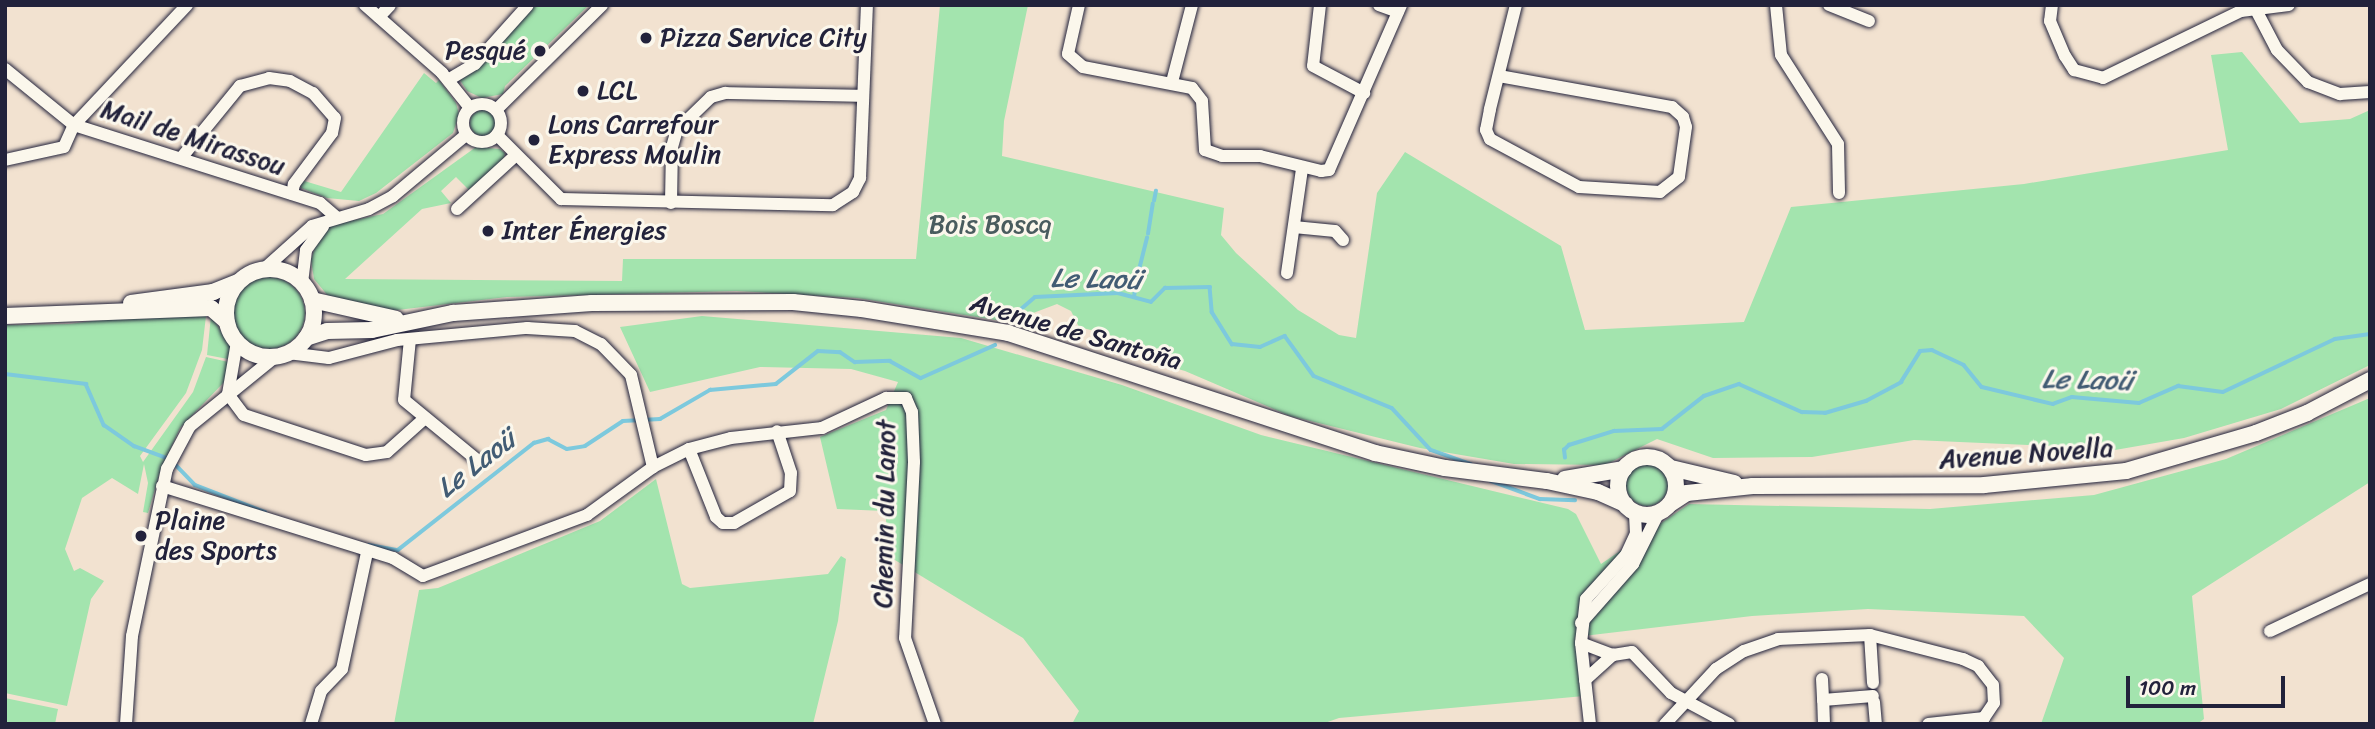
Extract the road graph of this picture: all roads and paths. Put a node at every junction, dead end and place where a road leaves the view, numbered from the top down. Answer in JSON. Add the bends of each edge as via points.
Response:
{"nodes":[{"id":1,"x":187,"y":5,"type":"edge"},
{"id":2,"x":365,"y":5,"type":"edge"},
{"id":3,"x":390,"y":5,"type":"edge"},
{"id":4,"x":528,"y":5,"type":"edge"},
{"id":5,"x":602,"y":5,"type":"edge"},
{"id":6,"x":1079,"y":5,"type":"edge"},
{"id":7,"x":1192,"y":5,"type":"edge"},
{"id":8,"x":1320,"y":5,"type":"edge"},
{"id":9,"x":1379,"y":5,"type":"edge"},
{"id":10,"x":1517,"y":5,"type":"edge"},
{"id":11,"x":1776,"y":5,"type":"edge"},
{"id":12,"x":1829,"y":5,"type":"edge"},
{"id":13,"x":2052,"y":5,"type":"edge"},
{"id":14,"x":2289,"y":5,"type":"edge"},
{"id":15,"x":863,"y":6,"type":"edge"},
{"id":16,"x":2255,"y":8,"type":"junction"},
{"id":17,"x":1400,"y":9,"type":"edge"},
{"id":18,"x":379,"y":17,"type":"junction"},
{"id":19,"x":1869,"y":21,"type":"dead end"},
{"id":20,"x":5,"y":69,"type":"edge"},
{"id":21,"x":1499,"y":76,"type":"junction"},
{"id":22,"x":448,"y":80,"type":"junction"},
{"id":23,"x":1172,"y":82,"type":"junction"},
{"id":24,"x":2370,"y":92,"type":"edge"},
{"id":25,"x":1364,"y":93,"type":"junction"},
{"id":26,"x":863,"y":96,"type":"junction"},
{"id":27,"x":470,"y":108,"type":"junction"},
{"id":28,"x":496,"y":110,"type":"junction"},
{"id":29,"x":74,"y":125,"type":"junction"},
{"id":30,"x":466,"y":135,"type":"junction"},
{"id":31,"x":497,"y":135,"type":"junction"},
{"id":32,"x":516,"y":155,"type":"junction"},
{"id":33,"x":182,"y":157,"type":"junction"},
{"id":34,"x":5,"y":160,"type":"edge"},
{"id":35,"x":1302,"y":169,"type":"junction"},
{"id":36,"x":1839,"y":193,"type":"dead end"},
{"id":37,"x":292,"y":194,"type":"junction"},
{"id":38,"x":671,"y":203,"type":"junction"},
{"id":39,"x":457,"y":209,"type":"dead end"},
{"id":40,"x":335,"y":216,"type":"junction"},
{"id":41,"x":1294,"y":227,"type":"junction"},
{"id":42,"x":1343,"y":240,"type":"dead end"},
{"id":43,"x":263,"y":270,"type":"junction"},
{"id":44,"x":1287,"y":273,"type":"dead end"},
{"id":45,"x":238,"y":282,"type":"junction"},
{"id":46,"x":302,"y":283,"type":"junction"},
{"id":47,"x":312,"y":300,"type":"junction"},
{"id":48,"x":5,"y":316,"type":"edge"},
{"id":49,"x":81,"y":316,"type":"junction"},
{"id":50,"x":413,"y":320,"type":"junction"},
{"id":51,"x":227,"y":322,"type":"junction"},
{"id":52,"x":306,"y":338,"type":"junction"},
{"id":53,"x":410,"y":339,"type":"junction"},
{"id":54,"x":237,"y":342,"type":"junction"},
{"id":55,"x":282,"y":355,"type":"junction"},
{"id":56,"x":2370,"y":380,"type":"edge"},
{"id":57,"x":228,"y":394,"type":"junction"},
{"id":58,"x":425,"y":418,"type":"junction"},
{"id":59,"x":777,"y":431,"type":"junction"},
{"id":60,"x":690,"y":449,"type":"junction"},
{"id":61,"x":477,"y":460,"type":"dead end"},
{"id":62,"x":653,"y":467,"type":"junction"},
{"id":63,"x":1671,"y":468,"type":"junction"},
{"id":64,"x":1624,"y":469,"type":"junction"},
{"id":65,"x":1547,"y":481,"type":"junction"},
{"id":66,"x":162,"y":486,"type":"junction"},
{"id":67,"x":1753,"y":486,"type":"junction"},
{"id":68,"x":1630,"y":508,"type":"junction"},
{"id":69,"x":1665,"y":508,"type":"junction"},
{"id":70,"x":367,"y":552,"type":"junction"},
{"id":71,"x":2370,"y":584,"type":"edge"},
{"id":72,"x":1581,"y":623,"type":"junction"},
{"id":73,"x":2270,"y":632,"type":"dead end"},
{"id":74,"x":1870,"y":635,"type":"junction"},
{"id":75,"x":1581,"y":643,"type":"junction"},
{"id":76,"x":1613,"y":655,"type":"junction"},
{"id":77,"x":1822,"y":679,"type":"dead end"},
{"id":78,"x":1585,"y":680,"type":"junction"},
{"id":79,"x":1873,"y":694,"type":"junction"},
{"id":80,"x":1686,"y":699,"type":"junction"},
{"id":81,"x":1823,"y":700,"type":"junction"},
{"id":82,"x":126,"y":724,"type":"edge"},
{"id":83,"x":311,"y":724,"type":"edge"},
{"id":84,"x":935,"y":724,"type":"edge"},
{"id":85,"x":1590,"y":724,"type":"edge"},
{"id":86,"x":1665,"y":724,"type":"edge"},
{"id":87,"x":1729,"y":724,"type":"edge"},
{"id":88,"x":1824,"y":724,"type":"edge"},
{"id":89,"x":1876,"y":724,"type":"edge"},
{"id":90,"x":1928,"y":724,"type":"edge"}],
"edges":[{"from":1,"to":29,"type":"street"},
{"from":2,"to":18,"type":"street"},
{"from":3,"to":18,"type":"street"},
{"from":4,"to":22,"type":"street","via":[[475,64]]},
{"from":5,"to":28,"type":"street"},
{"from":6,"to":23,"type":"street","via":[[1068,54],[1083,67]]},
{"from":7,"to":23,"type":"street"},
{"from":8,"to":25,"type":"street","via":[[1313,66]]},
{"from":9,"to":17,"type":"street"},
{"from":10,"to":21,"type":"street"},
{"from":11,"to":36,"type":"street","via":[[1782,55],[1838,144]]},
{"from":12,"to":19,"type":"street"},
{"from":13,"to":16,"type":"street","via":[[2050,21],[2065,56],[2074,70],[2090,75],[2116,75]]},
{"from":14,"to":16,"type":"street"},
{"from":15,"to":26,"type":"street"},
{"from":16,"to":24,"type":"street","via":[[2277,50],[2308,82],[2340,94]]},
{"from":17,"to":25,"type":"street"},
{"from":18,"to":22,"type":"street"},
{"from":20,"to":29,"type":"street"},
{"from":21,"to":21,"type":"street","via":[[1486,130],[1498,145],[1579,187],[1660,192],[1679,177],[1686,127],[1672,107]]},
{"from":22,"to":27,"type":"street"},
{"from":23,"to":35,"type":"street","via":[[1192,88],[1202,101],[1205,150],[1222,156],[1260,156]]},
{"from":25,"to":35,"type":"street","via":[[1329,170]]},
{"from":26,"to":38,"type":"street","via":[[724,93],[711,97],[677,130],[672,147]]},
{"from":26,"to":38,"type":"street","via":[[862,168],[853,192],[833,205]]},
{"from":27,"to":28,"type":"street","via":[[486,104]]},
{"from":27,"to":30,"type":"street","via":[[463,117]]},
{"from":28,"to":31,"type":"street","via":[[501,120]]},
{"from":29,"to":33,"type":"street","name":"Mail de Mirassou"},
{"from":29,"to":34,"type":"street","name":"Mail de Mirassou","via":[[64,147]]},
{"from":30,"to":31,"type":"street","via":[[482,142]]},
{"from":30,"to":40,"type":"street","via":[[393,196],[369,209]]},
{"from":31,"to":32,"type":"street"},
{"from":32,"to":38,"type":"street","via":[[561,200]]},
{"from":32,"to":39,"type":"street"},
{"from":33,"to":37,"type":"street","name":"Mail de Mirassou"},
{"from":33,"to":37,"type":"street","via":[[240,86],[269,78],[290,81],[313,93],[335,118],[332,133],[294,184]]},
{"from":35,"to":41,"type":"street"},
{"from":37,"to":40,"type":"street","name":"Mail de Mirassou","via":[[320,203]]},
{"from":40,"to":43,"type":"street","via":[[312,226]]},
{"from":40,"to":46,"type":"street","via":[[313,235]]},
{"from":41,"to":42,"type":"street","via":[[1335,231]]},
{"from":41,"to":44,"type":"street"},
{"from":43,"to":45,"type":"main road"},
{"from":43,"to":46,"type":"main road","via":[[284,272]]},
{"from":45,"to":49,"type":"main road","via":[[213,292],[157,296]]},
{"from":45,"to":51,"type":"main road","via":[[230,294]]},
{"from":46,"to":47,"type":"main road"},
{"from":47,"to":50,"type":"main road","name":"Avenue de Santoña","via":[[373,317]]},
{"from":47,"to":52,"type":"main road","via":[[312,326]]},
{"from":48,"to":49,"type":"main road"},
{"from":49,"to":51,"type":"main road","via":[[211,308]]},
{"from":50,"to":52,"type":"main road","name":"Avenue de Santoña"},
{"from":50,"to":65,"type":"main road","name":"Avenue de Santoña","via":[[499,308],[695,301],[793,302],[942,320],[1097,359],[1375,453],[1445,468]]},
{"from":51,"to":54,"type":"main road"},
{"from":52,"to":55,"type":"main road"},
{"from":53,"to":55,"type":"street","via":[[329,358]]},
{"from":53,"to":58,"type":"street","via":[[402,393]]},
{"from":53,"to":62,"type":"street","via":[[527,328],[576,331],[601,344],[631,375]]},
{"from":54,"to":55,"type":"main road","via":[[255,354]]},
{"from":54,"to":57,"type":"street"},
{"from":55,"to":57,"type":"street"},
{"from":56,"to":67,"type":"main road","name":"Avenue Novella","via":[[2256,433],[2126,471],[1984,485]]},
{"from":57,"to":58,"type":"street","via":[[244,415],[366,455],[387,452]]},
{"from":57,"to":66,"type":"street","via":[[190,426]]},
{"from":58,"to":61,"type":"street"},
{"from":59,"to":60,"type":"street","name":"Chemin du Lanot"},
{"from":59,"to":60,"type":"street","via":[[791,473],[790,491],[734,523],[716,517]]},
{"from":59,"to":84,"type":"street","name":"Chemin du Lanot","via":[[822,428],[886,398],[906,398],[912,412],[914,462],[905,638]]},
{"from":60,"to":62,"type":"street","name":"Chemin du Lanot"},
{"from":62,"to":70,"type":"street","name":"Chemin du Lanot","via":[[587,515],[499,549],[475,553],[434,573],[423,576],[393,558]]},
{"from":63,"to":64,"type":"main road","via":[[1647,457]]},
{"from":63,"to":67,"type":"main road","name":"Avenue Novella"},
{"from":63,"to":69,"type":"main road","via":[[1676,486]]},
{"from":64,"to":65,"type":"main road","name":"Avenue de Santoña"},
{"from":64,"to":68,"type":"main road","via":[[1618,486]]},
{"from":65,"to":68,"type":"main road","name":"Avenue de Santoña","via":[[1598,492]]},
{"from":66,"to":70,"type":"street","name":"Chemin du Lanot"},
{"from":66,"to":82,"type":"street","via":[[132,636]]},
{"from":67,"to":69,"type":"main road","name":"Avenue Novella","via":[[1687,493]]},
{"from":68,"to":69,"type":"main road"},
{"from":68,"to":72,"type":"street","via":[[1636,534],[1626,555],[1586,599]]},
{"from":69,"to":72,"type":"street","via":[[1633,564]]},
{"from":70,"to":83,"type":"street","via":[[342,670],[321,691]]},
{"from":71,"to":73,"type":"street"},
{"from":72,"to":75,"type":"street"},
{"from":74,"to":79,"type":"street"},
{"from":74,"to":80,"type":"street","via":[[1778,639],[1716,669]]},
{"from":74,"to":90,"type":"street","via":[[1964,659],[1978,666],[1993,685],[1994,703],[1984,718]]},
{"from":75,"to":76,"type":"street"},
{"from":75,"to":78,"type":"street"},
{"from":76,"to":78,"type":"street"},
{"from":76,"to":80,"type":"street","via":[[1632,652],[1671,692]]},
{"from":77,"to":81,"type":"street"},
{"from":78,"to":85,"type":"street"},
{"from":79,"to":81,"type":"street"},
{"from":79,"to":89,"type":"street"},
{"from":80,"to":86,"type":"street"},
{"from":80,"to":87,"type":"street"},
{"from":81,"to":88,"type":"street"}]}
